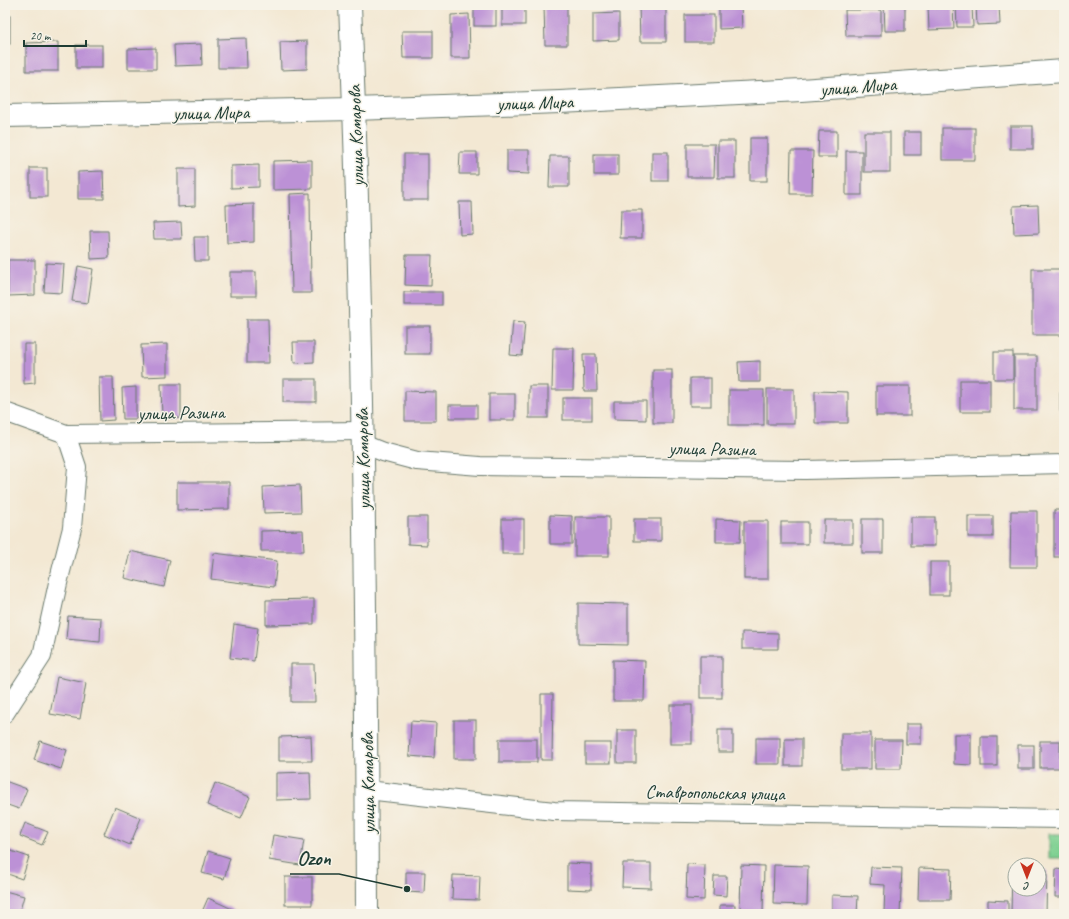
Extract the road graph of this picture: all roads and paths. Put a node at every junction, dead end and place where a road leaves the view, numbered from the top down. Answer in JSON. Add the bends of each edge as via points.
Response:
{"nodes":[{"id":1,"x":350,"y":5,"type":"edge"},
{"id":2,"x":1064,"y":71,"type":"edge"},
{"id":3,"x":354,"y":110,"type":"junction"},
{"id":4,"x":5,"y":116,"type":"edge"},
{"id":5,"x":5,"y":412,"type":"edge"},
{"id":6,"x":66,"y":434,"type":"junction"},
{"id":7,"x":362,"y":438,"type":"junction"},
{"id":8,"x":1064,"y":464,"type":"edge"},
{"id":9,"x":5,"y":713,"type":"edge"},
{"id":10,"x":367,"y":790,"type":"junction"},
{"id":11,"x":1064,"y":819,"type":"edge"},
{"id":12,"x":367,"y":914,"type":"edge"}],
"edges":[{"from":1,"to":3,"type":"main road","name":"улица Комарова"},
{"from":2,"to":3,"type":"main road","name":"улица Мира","via":[[801,90]]},
{"from":3,"to":4,"type":"main road","name":"улица Мира"},
{"from":3,"to":7,"type":"main road","name":"улица Комарова"},
{"from":5,"to":6,"type":"street","name":"улица Разина"},
{"from":6,"to":7,"type":"street","name":"улица Разина"},
{"from":6,"to":9,"type":"street","via":[[77,467],[72,528],[42,656]]},
{"from":7,"to":8,"type":"street","name":"улица Разина","via":[[383,452],[417,461],[480,466],[805,470]]},
{"from":7,"to":10,"type":"main road","name":"улица Комарова"},
{"from":10,"to":11,"type":"street","name":"Ставропольская улица","via":[[554,811]]},
{"from":10,"to":12,"type":"main road","name":"улица Комарова"}]}
